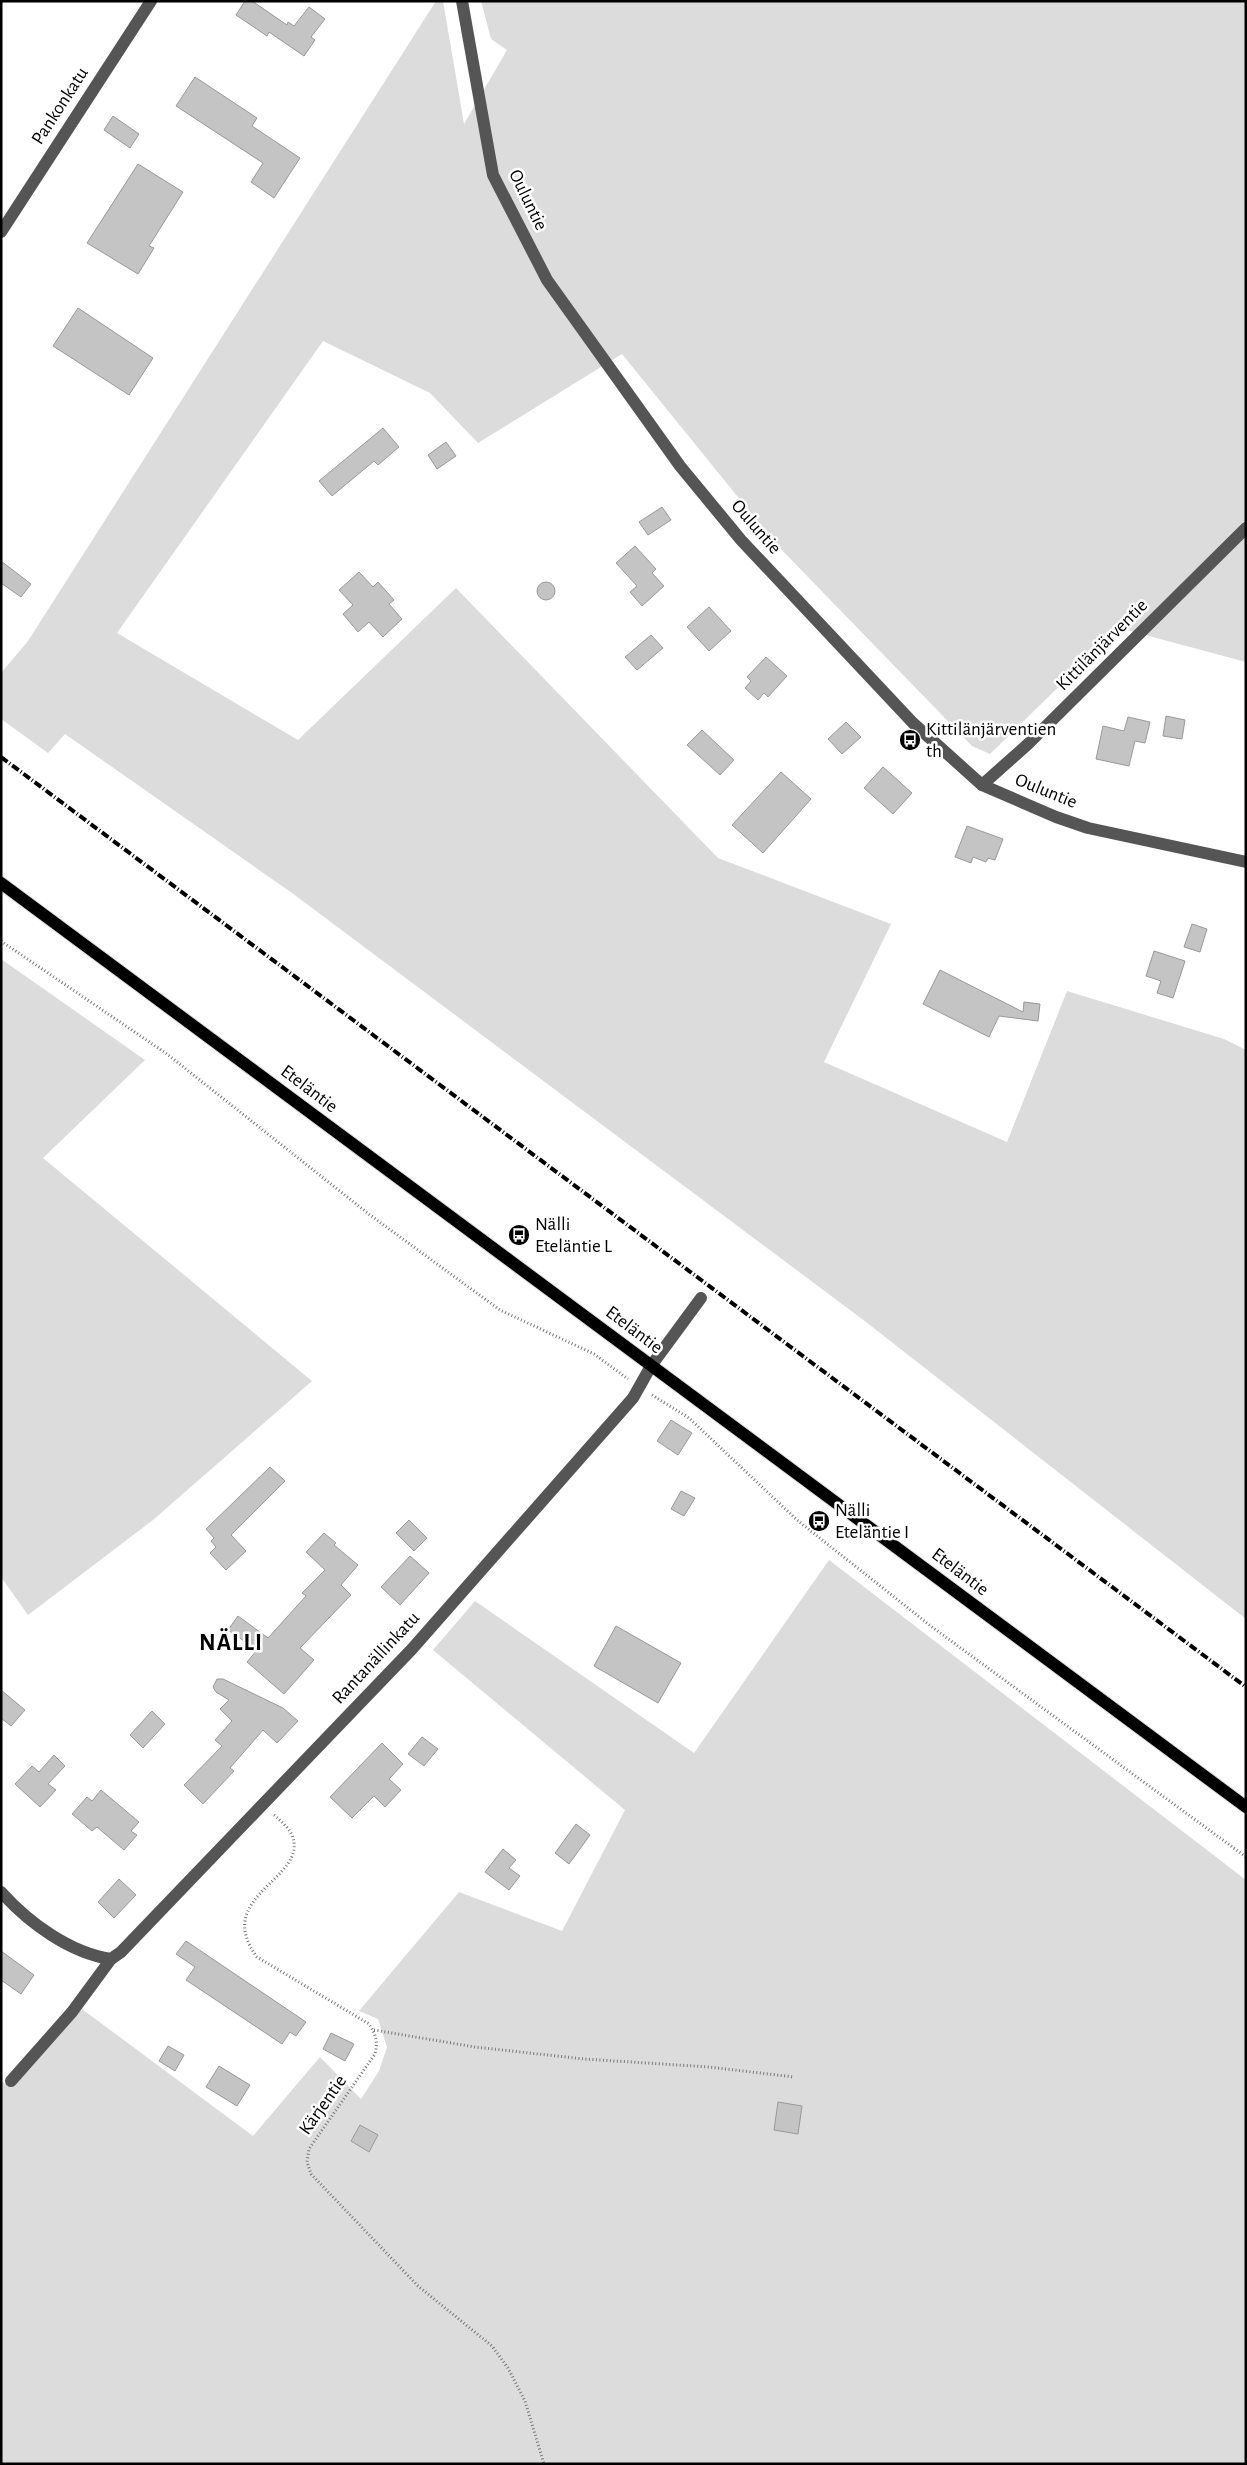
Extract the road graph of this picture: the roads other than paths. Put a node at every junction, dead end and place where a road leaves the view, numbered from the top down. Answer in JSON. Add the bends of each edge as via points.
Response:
{"nodes":[{"id":1,"x":151,"y":1,"type":"edge"},
{"id":2,"x":462,"y":1,"type":"edge"},
{"id":3,"x":1,"y":232,"type":"edge"},
{"id":4,"x":1246,"y":528,"type":"edge"},
{"id":5,"x":982,"y":784,"type":"junction"},
{"id":6,"x":1246,"y":862,"type":"edge"},
{"id":7,"x":1,"y":883,"type":"edge"},
{"id":8,"x":701,"y":1298,"type":"dead end"},
{"id":9,"x":651,"y":1366,"type":"junction"},
{"id":10,"x":1246,"y":1807,"type":"edge"},
{"id":11,"x":1,"y":1892,"type":"edge"},
{"id":12,"x":111,"y":1959,"type":"junction"},
{"id":13,"x":11,"y":2081,"type":"dead end"}],
"edges":[{"from":1,"to":3,"type":"street","name":"Pankonkatu"},
{"from":2,"to":5,"type":"street","name":"Ouluntie","via":[[493,176],[547,280],[680,466],[741,540],[913,723]]},
{"from":4,"to":5,"type":"street","name":"Kittilänjärventie","via":[[1028,744]]},
{"from":5,"to":6,"type":"street","name":"Ouluntie","via":[[1088,828]]},
{"from":7,"to":9,"type":"main road","name":"Eteläntie"},
{"from":8,"to":9,"type":"street"},
{"from":9,"to":10,"type":"main road","name":"Eteläntie"},
{"from":9,"to":12,"type":"street","name":"Rantanällinkatu","via":[[633,1398],[412,1649]]},
{"from":11,"to":12,"type":"street","via":[[52,1935],[89,1954]]},
{"from":12,"to":13,"type":"street","name":"Rantanällinkatu","via":[[72,2012]]}]}
